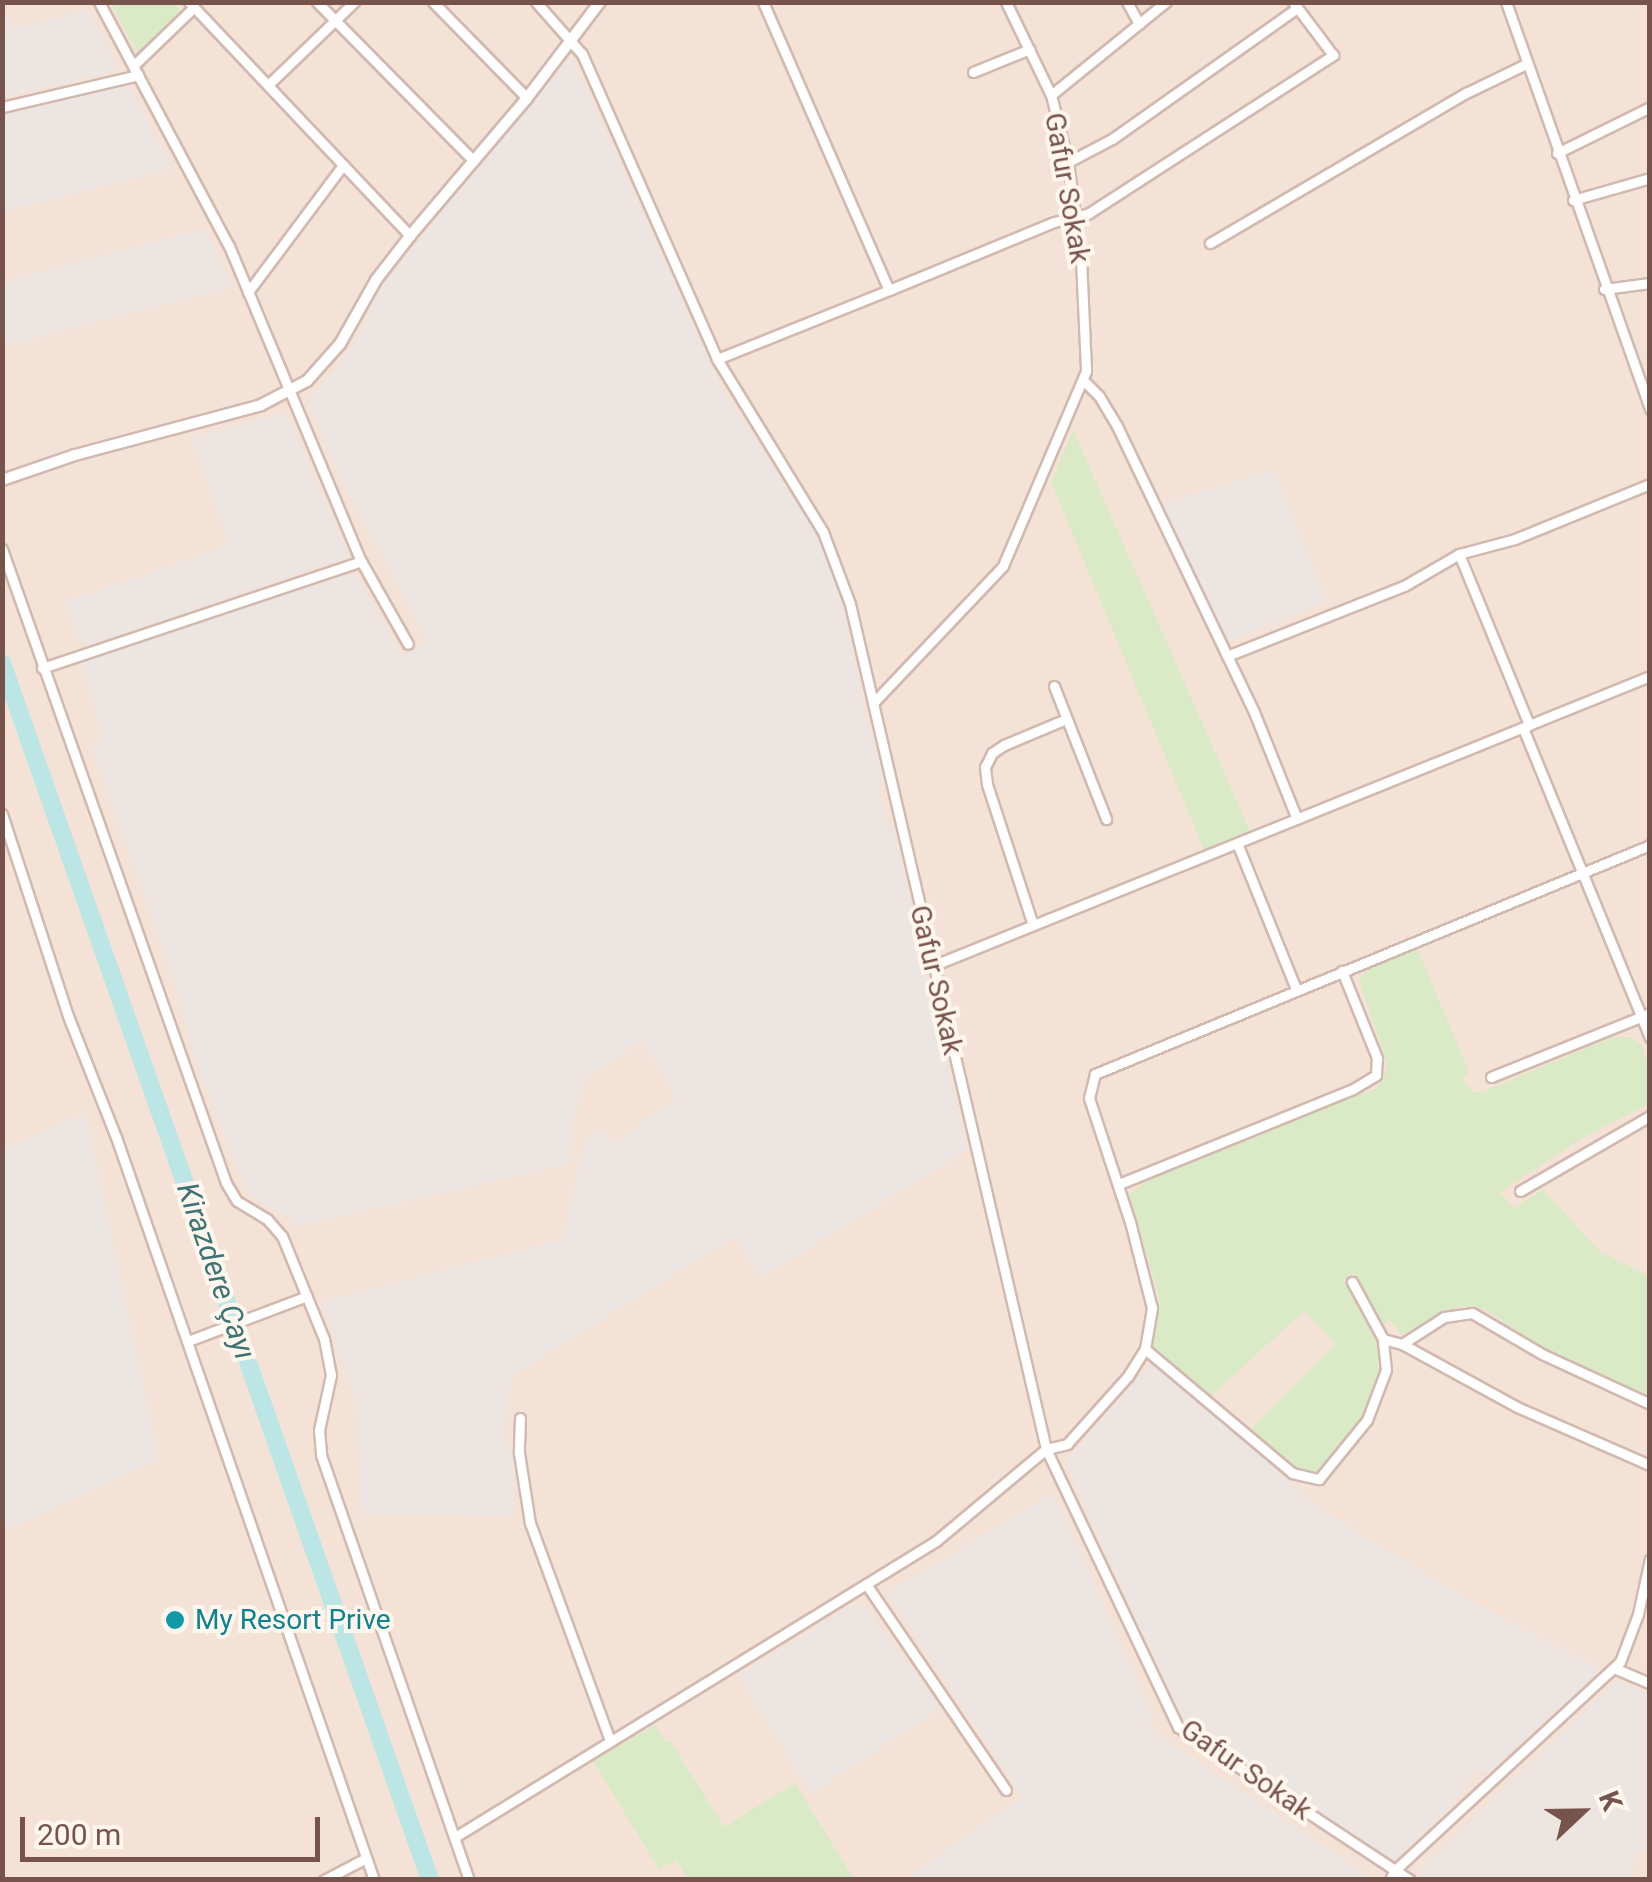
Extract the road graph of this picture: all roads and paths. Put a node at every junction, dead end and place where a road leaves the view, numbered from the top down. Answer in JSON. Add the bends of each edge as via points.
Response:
{"nodes":[{"id":1,"x":99,"y":2,"type":"edge"},
{"id":2,"x":317,"y":2,"type":"edge"},
{"id":3,"x":354,"y":2,"type":"edge"},
{"id":4,"x":433,"y":2,"type":"edge"},
{"id":5,"x":536,"y":2,"type":"edge"},
{"id":6,"x":600,"y":2,"type":"edge"},
{"id":7,"x":763,"y":2,"type":"edge"},
{"id":8,"x":1006,"y":2,"type":"edge"},
{"id":9,"x":1126,"y":2,"type":"edge"},
{"id":10,"x":1166,"y":2,"type":"edge"},
{"id":11,"x":1506,"y":2,"type":"edge"},
{"id":12,"x":192,"y":5,"type":"edge"},
{"id":13,"x":1295,"y":5,"type":"edge"},
{"id":14,"x":335,"y":21,"type":"junction"},
{"id":15,"x":1139,"y":24,"type":"junction"},
{"id":16,"x":572,"y":39,"type":"junction"},
{"id":17,"x":1030,"y":49,"type":"junction"},
{"id":18,"x":1526,"y":64,"type":"junction"},
{"id":19,"x":136,"y":71,"type":"junction"},
{"id":20,"x":973,"y":72,"type":"dead end"},
{"id":21,"x":268,"y":85,"type":"junction"},
{"id":22,"x":1051,"y":95,"type":"junction"},
{"id":23,"x":528,"y":98,"type":"junction"},
{"id":24,"x":2,"y":107,"type":"edge"},
{"id":25,"x":1650,"y":107,"type":"edge"},
{"id":26,"x":1558,"y":154,"type":"junction"},
{"id":27,"x":474,"y":161,"type":"junction"},
{"id":28,"x":1068,"y":162,"type":"junction"},
{"id":29,"x":343,"y":165,"type":"junction"},
{"id":30,"x":1650,"y":178,"type":"edge"},
{"id":31,"x":1573,"y":200,"type":"junction"},
{"id":32,"x":1074,"y":218,"type":"junction"},
{"id":33,"x":410,"y":236,"type":"junction"},
{"id":34,"x":1210,"y":243,"type":"dead end"},
{"id":35,"x":1650,"y":283,"type":"edge"},
{"id":36,"x":1604,"y":289,"type":"junction"},
{"id":37,"x":889,"y":290,"type":"junction"},
{"id":38,"x":248,"y":292,"type":"junction"},
{"id":39,"x":717,"y":360,"type":"junction"},
{"id":40,"x":1644,"y":380,"type":"edge"},
{"id":41,"x":1084,"y":381,"type":"junction"},
{"id":42,"x":289,"y":394,"type":"junction"},
{"id":43,"x":1650,"y":409,"type":"edge"},
{"id":44,"x":2,"y":480,"type":"edge"},
{"id":45,"x":1650,"y":484,"type":"edge"},
{"id":46,"x":2,"y":549,"type":"edge"},
{"id":47,"x":1459,"y":554,"type":"junction"},
{"id":48,"x":360,"y":561,"type":"junction"},
{"id":49,"x":408,"y":644,"type":"dead end"},
{"id":50,"x":1227,"y":656,"type":"junction"},
{"id":51,"x":42,"y":668,"type":"junction"},
{"id":52,"x":1650,"y":676,"type":"edge"},
{"id":53,"x":1054,"y":686,"type":"dead end"},
{"id":54,"x":873,"y":703,"type":"junction"},
{"id":55,"x":1066,"y":719,"type":"junction"},
{"id":56,"x":1526,"y":727,"type":"junction"},
{"id":57,"x":2,"y":814,"type":"edge"},
{"id":58,"x":1106,"y":819,"type":"dead end"},
{"id":59,"x":1297,"y":819,"type":"junction"},
{"id":60,"x":1237,"y":843,"type":"junction"},
{"id":61,"x":1650,"y":845,"type":"edge"},
{"id":62,"x":1582,"y":873,"type":"junction"},
{"id":63,"x":1033,"y":926,"type":"junction"},
{"id":64,"x":932,"y":966,"type":"junction"},
{"id":65,"x":1342,"y":970,"type":"junction"},
{"id":66,"x":1296,"y":989,"type":"junction"},
{"id":67,"x":1645,"y":1015,"type":"edge"},
{"id":68,"x":1650,"y":1037,"type":"edge"},
{"id":69,"x":1492,"y":1077,"type":"dead end"},
{"id":70,"x":1650,"y":1116,"type":"edge"},
{"id":71,"x":1119,"y":1184,"type":"junction"},
{"id":72,"x":1520,"y":1191,"type":"dead end"},
{"id":73,"x":1352,"y":1282,"type":"dead end"},
{"id":74,"x":302,"y":1298,"type":"junction"},
{"id":75,"x":1383,"y":1339,"type":"junction"},
{"id":76,"x":188,"y":1341,"type":"junction"},
{"id":77,"x":1402,"y":1344,"type":"junction"},
{"id":78,"x":1144,"y":1349,"type":"junction"},
{"id":79,"x":1650,"y":1404,"type":"edge"},
{"id":80,"x":520,"y":1418,"type":"dead end"},
{"id":81,"x":1046,"y":1449,"type":"junction"},
{"id":82,"x":1650,"y":1466,"type":"edge"},
{"id":83,"x":1650,"y":1559,"type":"edge"},
{"id":84,"x":866,"y":1584,"type":"junction"},
{"id":85,"x":1614,"y":1668,"type":"junction"},
{"id":86,"x":1650,"y":1683,"type":"edge"},
{"id":87,"x":610,"y":1741,"type":"junction"},
{"id":88,"x":1006,"y":1790,"type":"dead end"},
{"id":89,"x":455,"y":1836,"type":"junction"},
{"id":90,"x":366,"y":1858,"type":"junction"},
{"id":91,"x":1392,"y":1875,"type":"edge"},
{"id":92,"x":324,"y":1880,"type":"edge"},
{"id":93,"x":374,"y":1880,"type":"edge"},
{"id":94,"x":469,"y":1880,"type":"edge"},
{"id":95,"x":1410,"y":1880,"type":"edge"}],
"edges":[{"from":1,"to":19,"type":"street"},
{"from":2,"to":14,"type":"street"},
{"from":3,"to":14,"type":"street"},
{"from":4,"to":23,"type":"street"},
{"from":5,"to":16,"type":"street"},
{"from":6,"to":16,"type":"street"},
{"from":7,"to":37,"type":"street"},
{"from":8,"to":17,"type":"street","name":"Gafur Sokak"},
{"from":9,"to":15,"type":"street"},
{"from":10,"to":15,"type":"street"},
{"from":11,"to":18,"type":"street"},
{"from":12,"to":19,"type":"street"},
{"from":12,"to":21,"type":"street"},
{"from":13,"to":28,"type":"street","via":[[1112,138]]},
{"from":13,"to":32,"type":"street","via":[[1334,55]]},
{"from":14,"to":21,"type":"street"},
{"from":14,"to":27,"type":"street"},
{"from":15,"to":22,"type":"street"},
{"from":16,"to":23,"type":"street"},
{"from":16,"to":39,"type":"street"},
{"from":17,"to":20,"type":"street"},
{"from":17,"to":22,"type":"street","name":"Gafur Sokak"},
{"from":18,"to":26,"type":"street"},
{"from":18,"to":34,"type":"street"},
{"from":19,"to":24,"type":"street"},
{"from":19,"to":38,"type":"street"},
{"from":21,"to":29,"type":"street"},
{"from":22,"to":28,"type":"street","name":"Gafur Sokak"},
{"from":23,"to":27,"type":"street"},
{"from":25,"to":26,"type":"street"},
{"from":26,"to":31,"type":"street"},
{"from":27,"to":33,"type":"street"},
{"from":28,"to":32,"type":"street","name":"Gafur Sokak"},
{"from":29,"to":33,"type":"street"},
{"from":29,"to":38,"type":"street"},
{"from":30,"to":31,"type":"street"},
{"from":31,"to":36,"type":"street"},
{"from":32,"to":37,"type":"street"},
{"from":32,"to":41,"type":"street","name":"Gafur Sokak","via":[[1087,330]]},
{"from":33,"to":42,"type":"street","via":[[331,357]]},
{"from":35,"to":36,"type":"street"},
{"from":36,"to":40,"type":"street"},
{"from":37,"to":39,"type":"street"},
{"from":38,"to":42,"type":"street"},
{"from":39,"to":54,"type":"street","via":[[823,532],[850,604]]},
{"from":40,"to":43,"type":"street"},
{"from":41,"to":50,"type":"street","via":[[1107,408]]},
{"from":41,"to":54,"type":"street","name":"Gafur Sokak","via":[[1004,566]]},
{"from":42,"to":44,"type":"street"},
{"from":42,"to":48,"type":"street"},
{"from":45,"to":47,"type":"street","via":[[1515,539]]},
{"from":46,"to":51,"type":"street"},
{"from":47,"to":50,"type":"street","via":[[1404,586]]},
{"from":47,"to":56,"type":"street"},
{"from":48,"to":49,"type":"street"},
{"from":48,"to":51,"type":"street"},
{"from":50,"to":59,"type":"street"},
{"from":51,"to":74,"type":"street","via":[[226,1183],[237,1201],[276,1227]]},
{"from":52,"to":56,"type":"street"},
{"from":53,"to":55,"type":"street"},
{"from":54,"to":64,"type":"street","name":"Gafur Sokak"},
{"from":55,"to":58,"type":"street"},
{"from":55,"to":63,"type":"street","via":[[1004,745],[985,767]]},
{"from":56,"to":59,"type":"street"},
{"from":56,"to":62,"type":"street"},
{"from":57,"to":76,"type":"street"},
{"from":59,"to":60,"type":"street"},
{"from":60,"to":63,"type":"street"},
{"from":60,"to":66,"type":"street"},
{"from":61,"to":62,"type":"street"},
{"from":62,"to":65,"type":"street"},
{"from":62,"to":67,"type":"street"},
{"from":63,"to":64,"type":"street"},
{"from":64,"to":81,"type":"street","name":"Gafur Sokak"},
{"from":65,"to":66,"type":"street"},
{"from":65,"to":71,"type":"street","via":[[1377,1058],[1376,1075]]},
{"from":66,"to":71,"type":"street","via":[[1095,1074],[1089,1098]]},
{"from":67,"to":68,"type":"street"},
{"from":67,"to":69,"type":"street"},
{"from":70,"to":72,"type":"street"},
{"from":71,"to":78,"type":"street","via":[[1152,1308]]},
{"from":73,"to":75,"type":"street"},
{"from":74,"to":76,"type":"street"},
{"from":74,"to":89,"type":"street","via":[[331,1374],[318,1430],[321,1455]]},
{"from":75,"to":77,"type":"street"},
{"from":75,"to":78,"type":"street","via":[[1386,1370],[1375,1407],[1332,1467],[1314,1480],[1292,1473]]},
{"from":76,"to":90,"type":"street"},
{"from":77,"to":79,"type":"street","via":[[1444,1317],[1472,1314]]},
{"from":77,"to":82,"type":"street","via":[[1517,1407]]},
{"from":78,"to":81,"type":"street","via":[[1136,1367],[1067,1444]]},
{"from":80,"to":87,"type":"street","via":[[530,1523]]},
{"from":81,"to":84,"type":"street","via":[[936,1541]]},
{"from":81,"to":91,"type":"street","name":"Gafur Sokak","via":[[1178,1727]]},
{"from":83,"to":85,"type":"street","via":[[1628,1646]]},
{"from":84,"to":87,"type":"street"},
{"from":84,"to":88,"type":"street"},
{"from":85,"to":86,"type":"street"},
{"from":85,"to":91,"type":"street"},
{"from":87,"to":89,"type":"street"},
{"from":89,"to":94,"type":"street"},
{"from":90,"to":92,"type":"street"},
{"from":90,"to":93,"type":"street"},
{"from":91,"to":95,"type":"street","name":"Gafur Sokak"}]}
